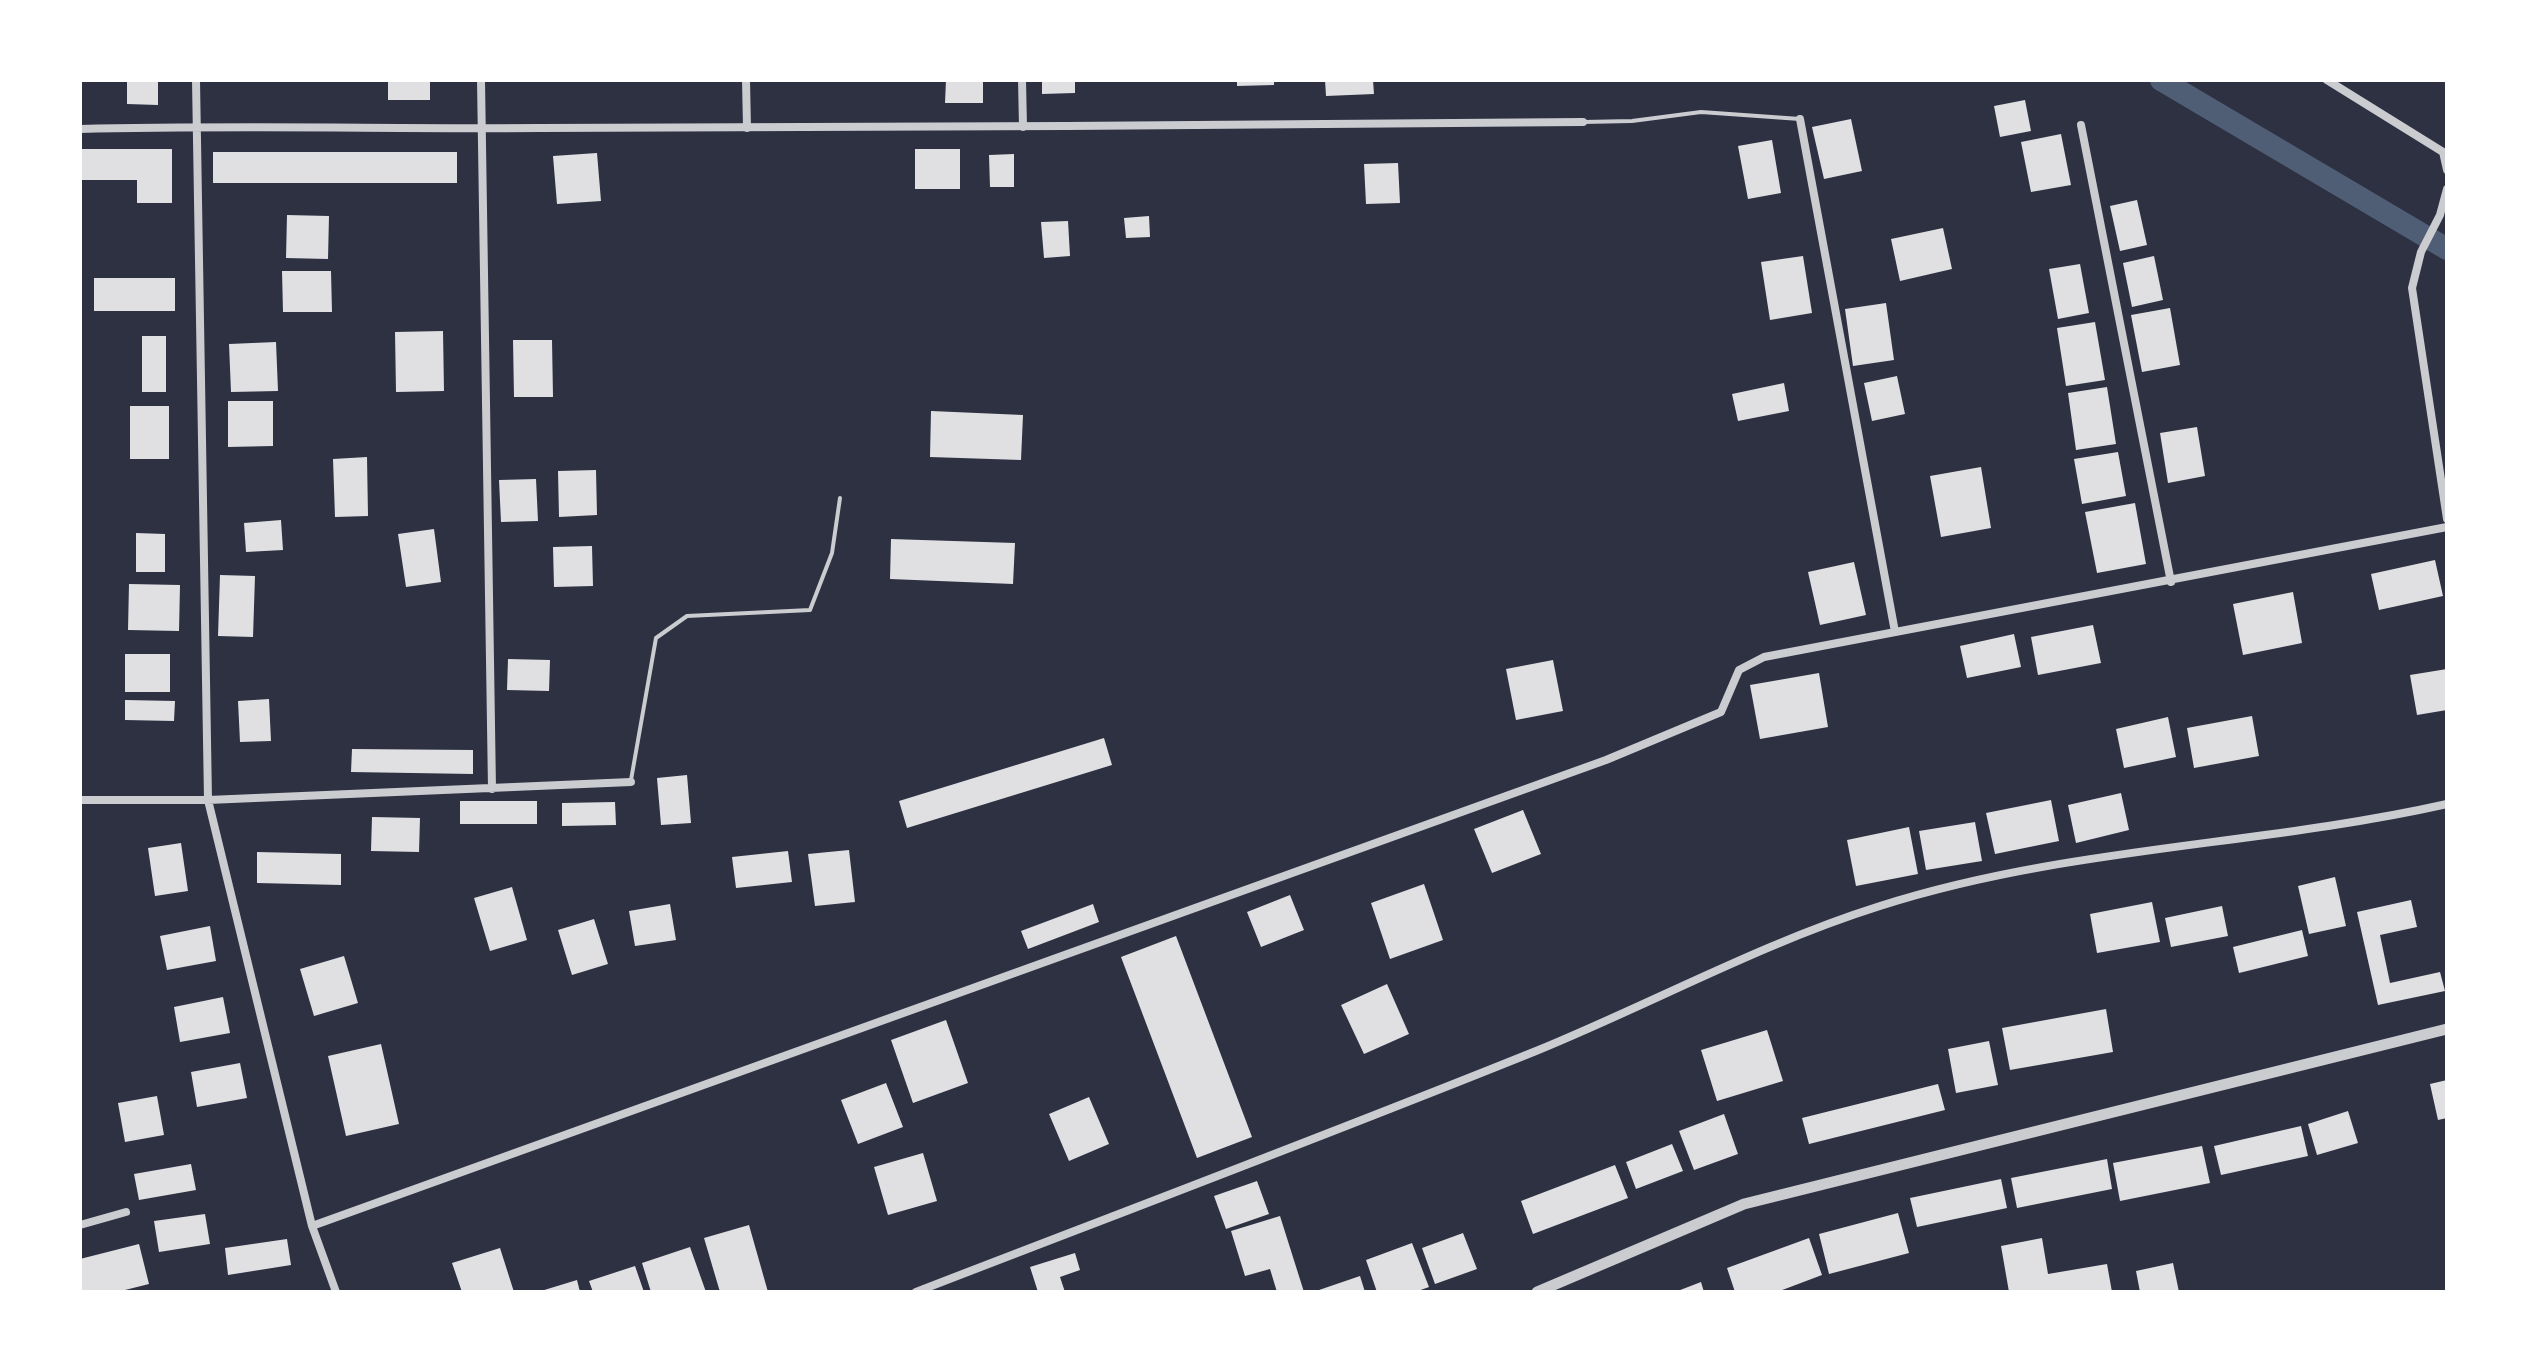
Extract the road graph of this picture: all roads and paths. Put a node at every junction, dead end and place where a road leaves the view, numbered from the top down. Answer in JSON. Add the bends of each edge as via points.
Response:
{"nodes":[{"id":1,"x":196,"y":80,"type":"edge"},
{"id":2,"x":481,"y":80,"type":"edge"},
{"id":3,"x":746,"y":80,"type":"edge"},
{"id":4,"x":1022,"y":80,"type":"edge"},
{"id":5,"x":2327,"y":80,"type":"edge"},
{"id":6,"x":1800,"y":119,"type":"joint"},
{"id":7,"x":1583,"y":122,"type":"joint"},
{"id":8,"x":2081,"y":125,"type":"dead end"},
{"id":9,"x":196,"y":126,"type":"junction"},
{"id":10,"x":1023,"y":127,"type":"junction"},
{"id":11,"x":482,"y":128,"type":"junction"},
{"id":12,"x":747,"y":128,"type":"junction"},
{"id":13,"x":80,"y":129,"type":"edge"},
{"id":14,"x":2447,"y":170,"type":"edge"},
{"id":15,"x":2447,"y":189,"type":"edge"},
{"id":16,"x":840,"y":498,"type":"dead end"},
{"id":17,"x":2447,"y":519,"type":"edge"},
{"id":18,"x":2447,"y":527,"type":"edge"},
{"id":19,"x":2171,"y":582,"type":"junction"},
{"id":20,"x":1895,"y":632,"type":"junction"},
{"id":21,"x":631,"y":782,"type":"joint"},
{"id":22,"x":492,"y":789,"type":"junction"},
{"id":23,"x":80,"y":800,"type":"edge"},
{"id":24,"x":208,"y":800,"type":"junction"},
{"id":25,"x":2447,"y":804,"type":"edge"},
{"id":26,"x":2447,"y":1029,"type":"edge"},
{"id":27,"x":126,"y":1212,"type":"dead end"},
{"id":28,"x":80,"y":1225,"type":"edge"},
{"id":29,"x":312,"y":1226,"type":"junction"},
{"id":30,"x":336,"y":1292,"type":"edge"},
{"id":31,"x":916,"y":1292,"type":"edge"},
{"id":32,"x":1537,"y":1292,"type":"edge"}],
"edges":[{"from":1,"to":9,"type":"street"},
{"from":2,"to":11,"type":"street"},
{"from":3,"to":12,"type":"street"},
{"from":4,"to":10,"type":"street"},
{"from":5,"to":14,"type":"street","via":[[2443,152]]},
{"from":6,"to":7,"type":"lane","via":[[1701,112]]},
{"from":6,"to":20,"type":"street"},
{"from":7,"to":10,"type":"street"},
{"from":8,"to":19,"type":"street"},
{"from":9,"to":11,"type":"street"},
{"from":9,"to":13,"type":"street"},
{"from":9,"to":24,"type":"street"},
{"from":10,"to":12,"type":"street"},
{"from":11,"to":12,"type":"street"},
{"from":11,"to":22,"type":"street"},
{"from":15,"to":17,"type":"street","via":[[2412,288]]},
{"from":16,"to":21,"type":"lane","via":[[832,553],[810,610],[687,616],[656,638]]},
{"from":18,"to":19,"type":"street"},
{"from":19,"to":20,"type":"street"},
{"from":20,"to":29,"type":"street","via":[[1764,657],[1739,670],[1721,712],[1606,760]]},
{"from":21,"to":22,"type":"street"},
{"from":22,"to":24,"type":"street"},
{"from":23,"to":24,"type":"street"},
{"from":24,"to":29,"type":"street"},
{"from":25,"to":31,"type":"street","via":[[2378,820],[2126,853],[1964,883],[1881,906],[1807,932],[1539,1050]]},
{"from":26,"to":32,"type":"street","via":[[1744,1204]]},
{"from":27,"to":28,"type":"street"},
{"from":29,"to":30,"type":"street"}]}
